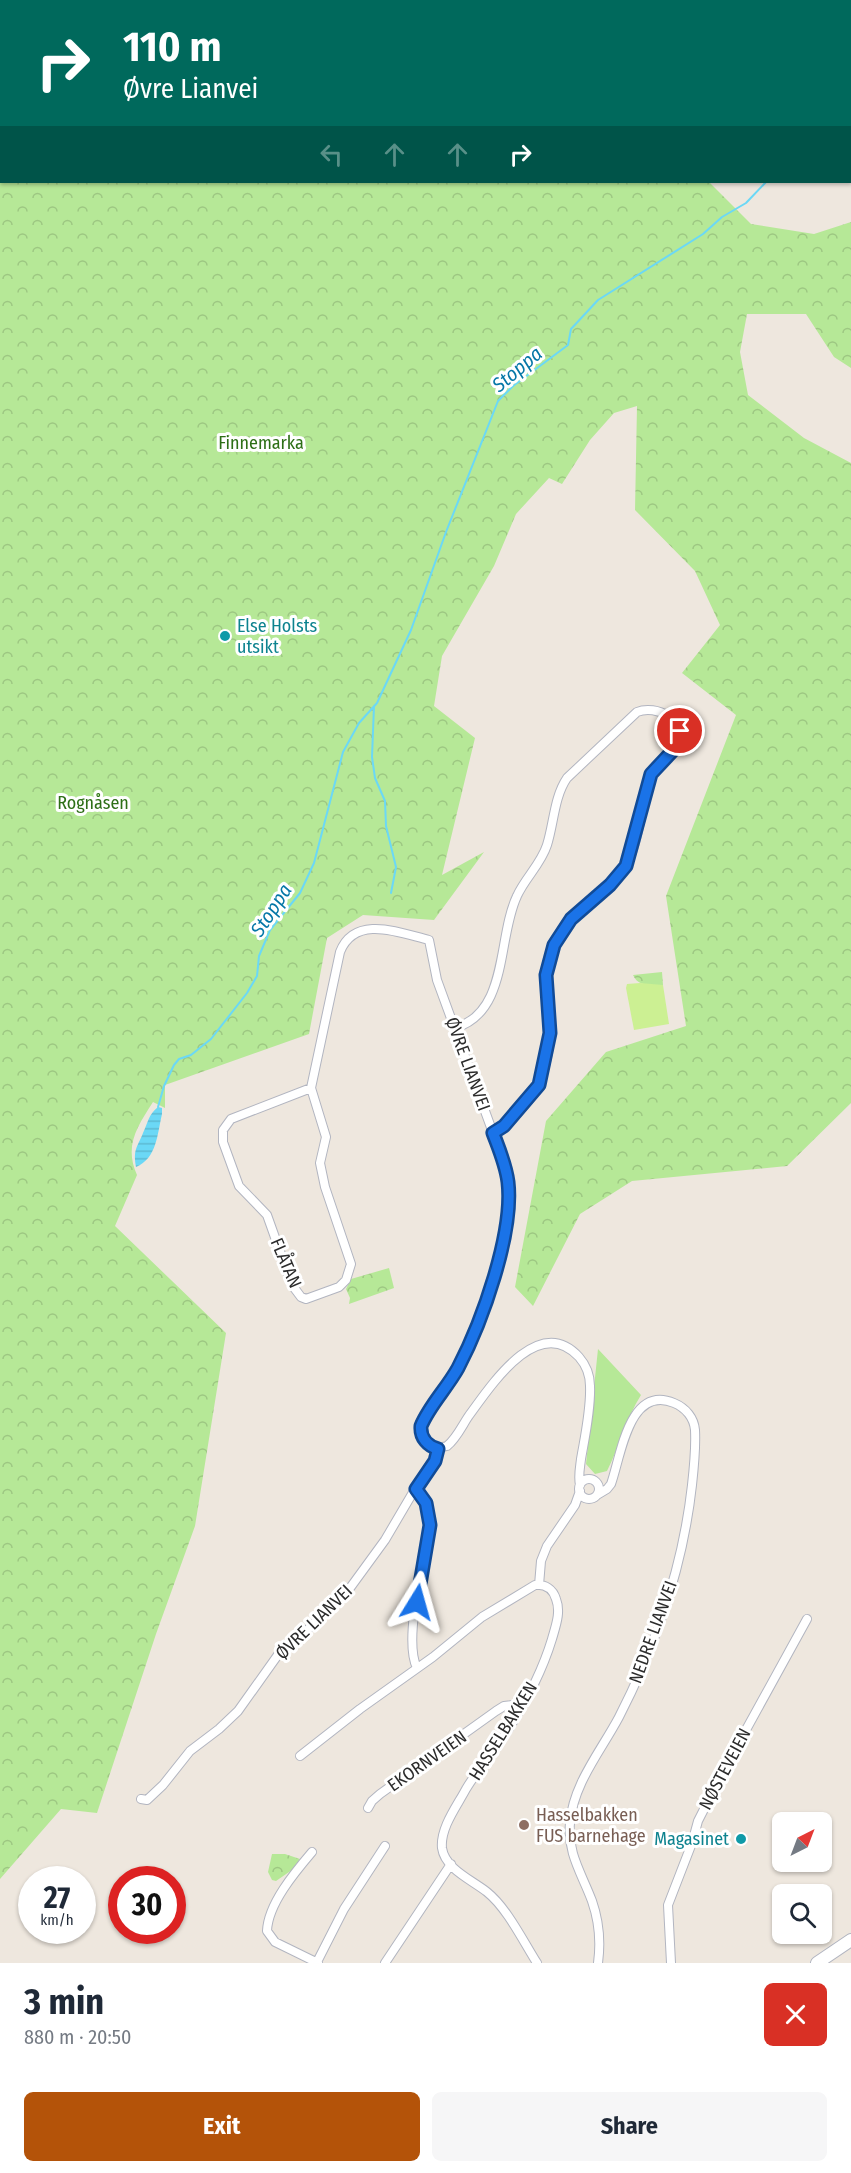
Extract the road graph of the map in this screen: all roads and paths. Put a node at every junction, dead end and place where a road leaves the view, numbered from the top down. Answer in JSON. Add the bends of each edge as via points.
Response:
{"nodes":[{"id":1,"x":429,"y":940,"type":"joint"},
{"id":2,"x":455,"y":1028,"type":"junction"},
{"id":3,"x":311,"y":1088,"type":"junction"},
{"id":4,"x":493,"y":1133,"type":"junction"},
{"id":5,"x":438,"y":1449,"type":"junction"},
{"id":6,"x":581,"y":1460,"type":"junction"},
{"id":7,"x":614,"y":1477,"type":"junction"},
{"id":8,"x":594,"y":1482,"type":"junction"},
{"id":9,"x":580,"y":1488,"type":"junction"},
{"id":10,"x":416,"y":1489,"type":"junction"},
{"id":11,"x":593,"y":1497,"type":"junction"},
{"id":12,"x":575,"y":1505,"type":"junction"},
{"id":13,"x":539,"y":1585,"type":"junction"},
{"id":14,"x":807,"y":1619,"type":"dead end"},
{"id":15,"x":417,"y":1668,"type":"junction"},
{"id":16,"x":523,"y":1704,"type":"junction"},
{"id":17,"x":300,"y":1756,"type":"dead end"},
{"id":18,"x":141,"y":1799,"type":"dead end"},
{"id":19,"x":368,"y":1808,"type":"dead end"},
{"id":20,"x":385,"y":1846,"type":"dead end"},
{"id":21,"x":312,"y":1852,"type":"dead end"},
{"id":22,"x":451,"y":1864,"type":"junction"},
{"id":23,"x":851,"y":1940,"type":"edge"},
{"id":24,"x":318,"y":1963,"type":"edge"},
{"id":25,"x":385,"y":1963,"type":"edge"},
{"id":26,"x":537,"y":1963,"type":"edge"},
{"id":27,"x":598,"y":1963,"type":"edge"},
{"id":28,"x":671,"y":1963,"type":"edge"},
{"id":29,"x":817,"y":1963,"type":"edge"}],
"edges":[{"from":1,"to":2,"type":"street","name":"ØVRE LIANVEI","via":[[435,974]]},
{"from":1,"to":3,"type":"street","name":"FLÅTAN","via":[[377,928],[358,931],[348,938],[340,952]]},
{"from":2,"to":4,"type":"street","name":"ØVRE LIANVEI"},
{"from":2,"to":4,"type":"street","via":[[475,1016],[490,999],[516,897],[543,856],[567,778],[638,712],[655,710],[672,718],[680,731],[679,744],[651,774],[626,866],[567,924],[550,957],[546,982],[550,1033],[539,1085],[504,1126]]},
{"from":3,"to":3,"type":"street","name":"FLÅTAN","via":[[235,1117],[225,1125],[222,1136],[239,1186],[267,1215],[292,1286],[306,1299],[339,1287],[351,1264],[325,1187],[320,1163],[326,1137]]},
{"from":4,"to":5,"type":"street","name":"ØVRE LIANVEI","via":[[507,1175],[507,1218],[476,1328],[458,1367],[421,1426],[425,1441]]},
{"from":5,"to":6,"type":"street","name":"ØVRE LIANVEI","via":[[451,1443],[481,1399],[516,1359],[533,1347],[554,1343],[575,1353],[589,1374]]},
{"from":5,"to":10,"type":"street","name":"ØVRE LIANVEI","via":[[435,1461]]},
{"from":6,"to":8,"type":"street"},
{"from":6,"to":9,"type":"street"},
{"from":7,"to":8,"type":"street"},
{"from":7,"to":11,"type":"street","name":"NEDRE LIANVEI","via":[[609,1487]]},
{"from":7,"to":27,"type":"street","name":"NEDRE LIANVEI","via":[[630,1422],[639,1409],[652,1402],[666,1401],[688,1413],[695,1430],[693,1474],[674,1579],[640,1674],[579,1786],[569,1824],[576,1867],[596,1913],[600,1934]]},
{"from":8,"to":9,"type":"street","via":[[584,1481]]},
{"from":8,"to":11,"type":"street","via":[[599,1489]]},
{"from":9,"to":11,"type":"street","via":[[582,1497]]},
{"from":9,"to":12,"type":"street"},
{"from":10,"to":15,"type":"street","via":[[426,1503],[430,1525],[411,1641]]},
{"from":10,"to":18,"type":"street","name":"ØVRE LIANVEI","via":[[385,1540],[343,1596],[280,1652],[238,1711],[190,1751],[156,1793],[147,1800]]},
{"from":11,"to":12,"type":"street"},
{"from":12,"to":13,"type":"street","via":[[547,1546]]},
{"from":13,"to":15,"type":"street","via":[[489,1613]]},
{"from":13,"to":16,"type":"street","name":"HASSELBAKKEN","via":[[555,1594],[558,1616],[541,1669]]},
{"from":14,"to":28,"type":"street","name":"NØSTEVEIEN","via":[[698,1821],[668,1905]]},
{"from":15,"to":17,"type":"street"},
{"from":16,"to":19,"type":"street","name":"EKORNVEIEN","via":[[496,1711],[380,1794]]},
{"from":16,"to":22,"type":"street","name":"HASSELBAKKEN","via":[[447,1825],[442,1846]]},
{"from":20,"to":24,"type":"street","via":[[344,1909]]},
{"from":21,"to":24,"type":"street","via":[[283,1890],[267,1931],[275,1942]]},
{"from":22,"to":25,"type":"street"},
{"from":22,"to":26,"type":"street","via":[[493,1898]]},
{"from":23,"to":29,"type":"main road"}]}
